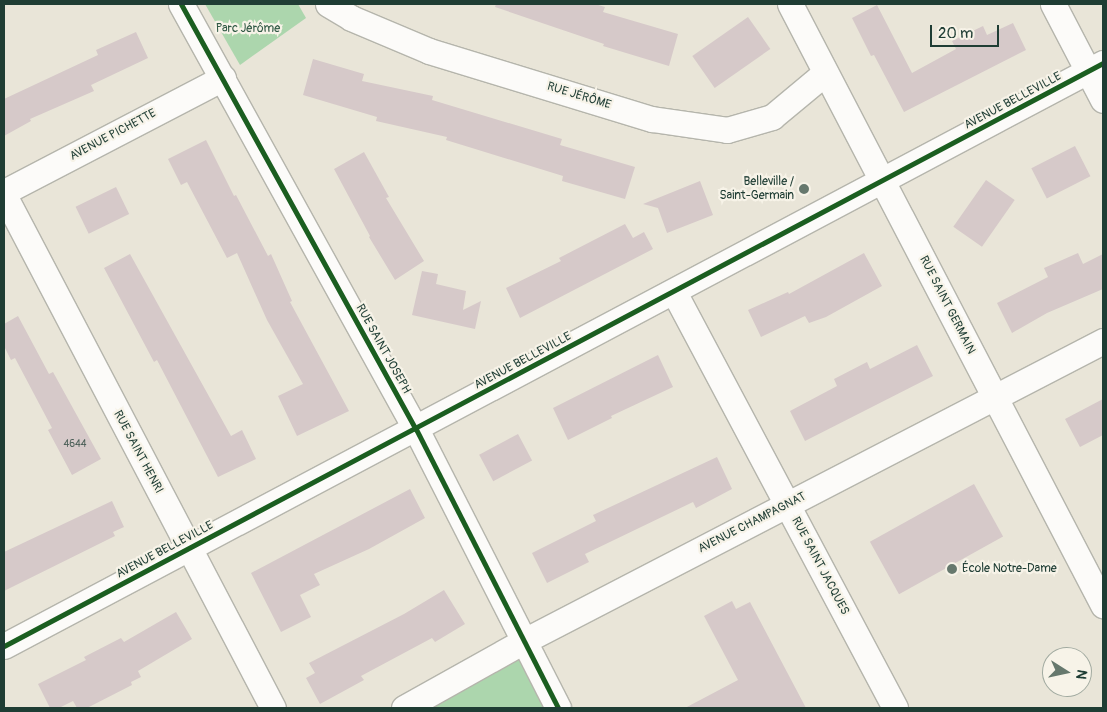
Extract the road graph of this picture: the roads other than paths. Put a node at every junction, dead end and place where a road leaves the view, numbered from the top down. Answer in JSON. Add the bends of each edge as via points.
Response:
{"nodes":[{"id":1,"x":181,"y":4,"type":"edge"},
{"id":2,"x":328,"y":4,"type":"edge"},
{"id":3,"x":790,"y":4,"type":"edge"},
{"id":4,"x":1053,"y":4,"type":"edge"},
{"id":5,"x":1096,"y":67,"type":"edge"},
{"id":6,"x":826,"y":73,"type":"junction"},
{"id":7,"x":223,"y":78,"type":"junction"},
{"id":8,"x":1103,"y":100,"type":"edge"},
{"id":9,"x":883,"y":182,"type":"junction"},
{"id":10,"x":4,"y":193,"type":"edge"},
{"id":11,"x":674,"y":292,"type":"junction"},
{"id":12,"x":1103,"y":341,"type":"edge"},
{"id":13,"x":995,"y":397,"type":"junction"},
{"id":14,"x":416,"y":429,"type":"junction"},
{"id":15,"x":787,"y":505,"type":"junction"},
{"id":16,"x":189,"y":549,"type":"junction"},
{"id":17,"x":1103,"y":605,"type":"edge"},
{"id":18,"x":524,"y":641,"type":"junction"},
{"id":19,"x":4,"y":646,"type":"edge"},
{"id":20,"x":273,"y":708,"type":"edge"},
{"id":21,"x":404,"y":708,"type":"edge"},
{"id":22,"x":558,"y":708,"type":"edge"},
{"id":23,"x":895,"y":708,"type":"edge"}],
"edges":[{"from":1,"to":7,"type":"street","name":"RUE SAINT JOSEPH"},
{"from":2,"to":6,"type":"street","name":"RUE JÉRÔME","via":[[351,18],[429,51],[652,119],[727,130],[772,117]]},
{"from":3,"to":6,"type":"street","name":"RUE SAINT GERMAIN"},
{"from":4,"to":5,"type":"street"},
{"from":5,"to":8,"type":"street"},
{"from":5,"to":9,"type":"street","name":"AVENUE BELLEVILLE"},
{"from":6,"to":9,"type":"street","name":"RUE SAINT GERMAIN"},
{"from":7,"to":10,"type":"street","name":"AVENUE PICHETTE"},
{"from":7,"to":14,"type":"street","name":"RUE SAINT JOSEPH"},
{"from":9,"to":11,"type":"street","name":"AVENUE BELLEVILLE"},
{"from":9,"to":13,"type":"street","name":"RUE SAINT GERMAIN"},
{"from":10,"to":16,"type":"street","name":"RUE SAINT HENRI"},
{"from":11,"to":14,"type":"street","name":"AVENUE BELLEVILLE"},
{"from":11,"to":15,"type":"street","name":"RUE SAINT JACQUES"},
{"from":12,"to":13,"type":"street","name":"AVENUE CHAMPAGNAT"},
{"from":13,"to":15,"type":"street","name":"AVENUE CHAMPAGNAT"},
{"from":13,"to":17,"type":"street","name":"RUE SAINT GERMAIN"},
{"from":14,"to":16,"type":"street","name":"AVENUE BELLEVILLE"},
{"from":14,"to":18,"type":"street","name":"RUE SAINT JOSEPH"},
{"from":15,"to":18,"type":"street","name":"AVENUE CHAMPAGNAT"},
{"from":15,"to":23,"type":"street","name":"RUE SAINT JACQUES"},
{"from":16,"to":19,"type":"street","name":"AVENUE BELLEVILLE"},
{"from":16,"to":20,"type":"street","name":"RUE SAINT HENRI"},
{"from":18,"to":21,"type":"street","name":"AVENUE CHAMPAGNAT"},
{"from":18,"to":22,"type":"street","name":"RUE SAINT JOSEPH"}]}
